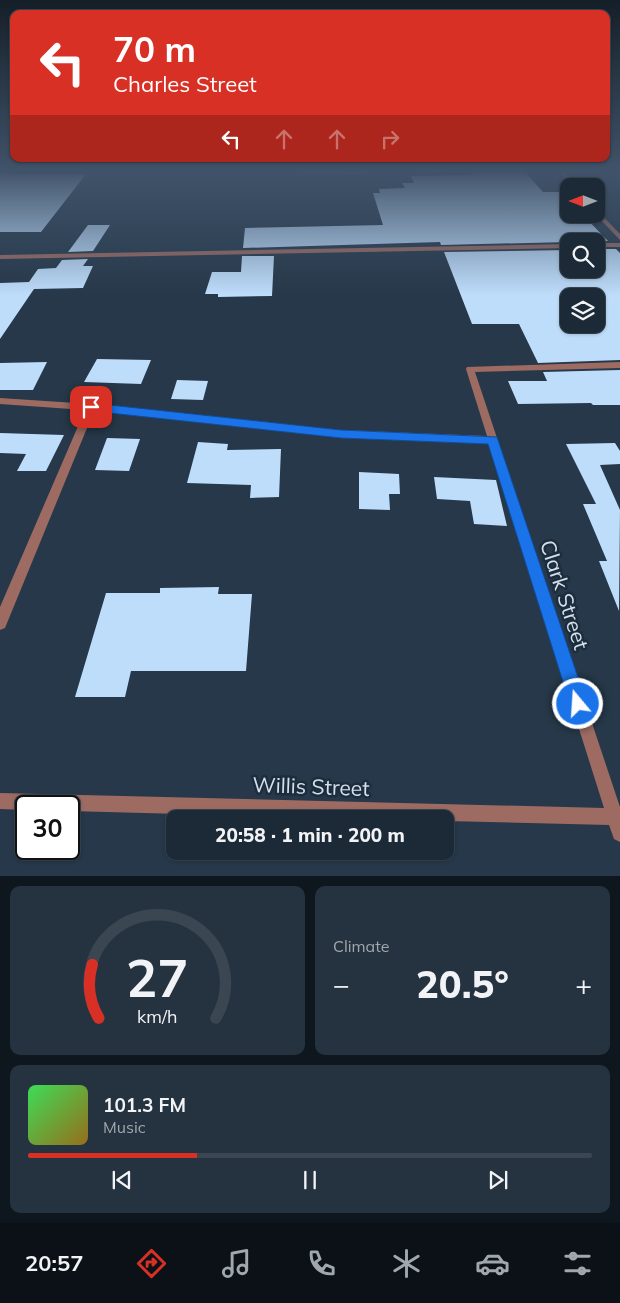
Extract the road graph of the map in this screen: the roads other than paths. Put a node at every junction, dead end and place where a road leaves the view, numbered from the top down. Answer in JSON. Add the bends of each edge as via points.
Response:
{"nodes":[{"id":1,"x":605,"y":221,"type":"edge"},
{"id":2,"x":620,"y":238,"type":"edge"},
{"id":3,"x":605,"y":245,"type":"edge"},
{"id":4,"x":620,"y":245,"type":"edge"},
{"id":5,"x":560,"y":246,"type":"edge"},
{"id":6,"x":0,"y":257,"type":"edge"},
{"id":7,"x":620,"y":365,"type":"edge"},
{"id":8,"x":0,"y":401,"type":"edge"},
{"id":9,"x":91,"y":407,"type":"junction"},
{"id":10,"x":493,"y":440,"type":"junction"},
{"id":11,"x":0,"y":623,"type":"edge"},
{"id":12,"x":0,"y":801,"type":"edge"},
{"id":13,"x":618,"y":823,"type":"edge"}],
"edges":[{"from":1,"to":2,"type":"street"},
{"from":3,"to":4,"type":"street"},
{"from":5,"to":6,"type":"street"},
{"from":7,"to":10,"type":"street","name":"Clark Street","via":[[470,368]]},
{"from":8,"to":9,"type":"street"},
{"from":9,"to":10,"type":"street","via":[[341,434]]},
{"from":9,"to":11,"type":"street"},
{"from":10,"to":13,"type":"street","name":"Clark Street"},
{"from":12,"to":13,"type":"street","name":"Willis Street"}]}
